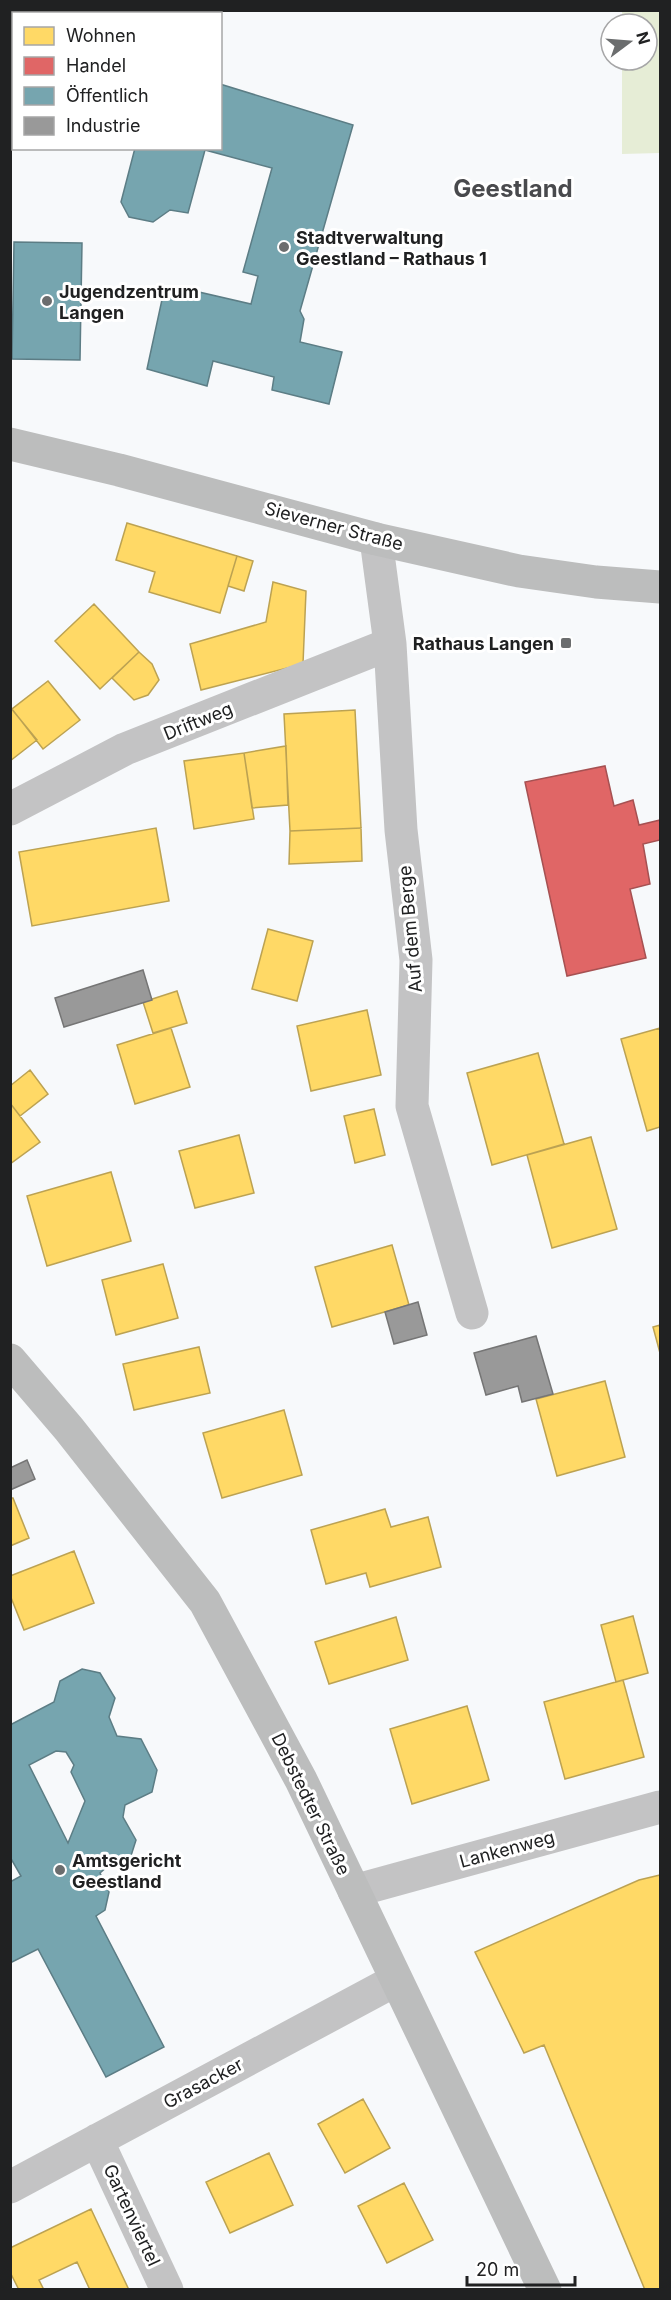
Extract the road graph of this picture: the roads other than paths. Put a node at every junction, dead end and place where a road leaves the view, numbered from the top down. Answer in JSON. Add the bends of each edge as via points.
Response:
{"nodes":[{"id":1,"x":10,"y":444,"type":"edge"},
{"id":2,"x":376,"y":538,"type":"junction"},
{"id":3,"x":660,"y":587,"type":"edge"},
{"id":4,"x":390,"y":644,"type":"junction"},
{"id":5,"x":10,"y":809,"type":"edge"},
{"id":6,"x":472,"y":1313,"type":"dead end"},
{"id":7,"x":10,"y":1360,"type":"edge"},
{"id":8,"x":660,"y":1807,"type":"edge"},
{"id":9,"x":354,"y":1891,"type":"junction"},
{"id":10,"x":396,"y":1980,"type":"junction"},
{"id":11,"x":97,"y":2140,"type":"junction"},
{"id":12,"x":10,"y":2187,"type":"edge"},
{"id":13,"x":168,"y":2289,"type":"edge"},
{"id":14,"x":545,"y":2289,"type":"edge"}],
"edges":[{"from":1,"to":2,"type":"main road","name":"Sieverner Straße"},
{"from":2,"to":3,"type":"main road","name":"Sieverner Straße","via":[[519,571]]},
{"from":2,"to":4,"type":"street","name":"Auf dem Berge"},
{"from":4,"to":5,"type":"street","name":"Driftweg","via":[[125,749]]},
{"from":4,"to":6,"type":"street","name":"Auf dem Berge","via":[[401,830],[416,960],[412,1106]]},
{"from":7,"to":9,"type":"main road","name":"Debstedter Straße","via":[[205,1602],[301,1780]]},
{"from":8,"to":9,"type":"street","name":"Lankenweg"},
{"from":9,"to":10,"type":"main road","name":"Debstedter Straße"},
{"from":10,"to":11,"type":"street","name":"Grasacker"},
{"from":10,"to":14,"type":"main road","name":"Debstedter Straße"},
{"from":11,"to":12,"type":"street","name":"Grasacker"},
{"from":11,"to":13,"type":"street","name":"Gartenviertel"}]}
